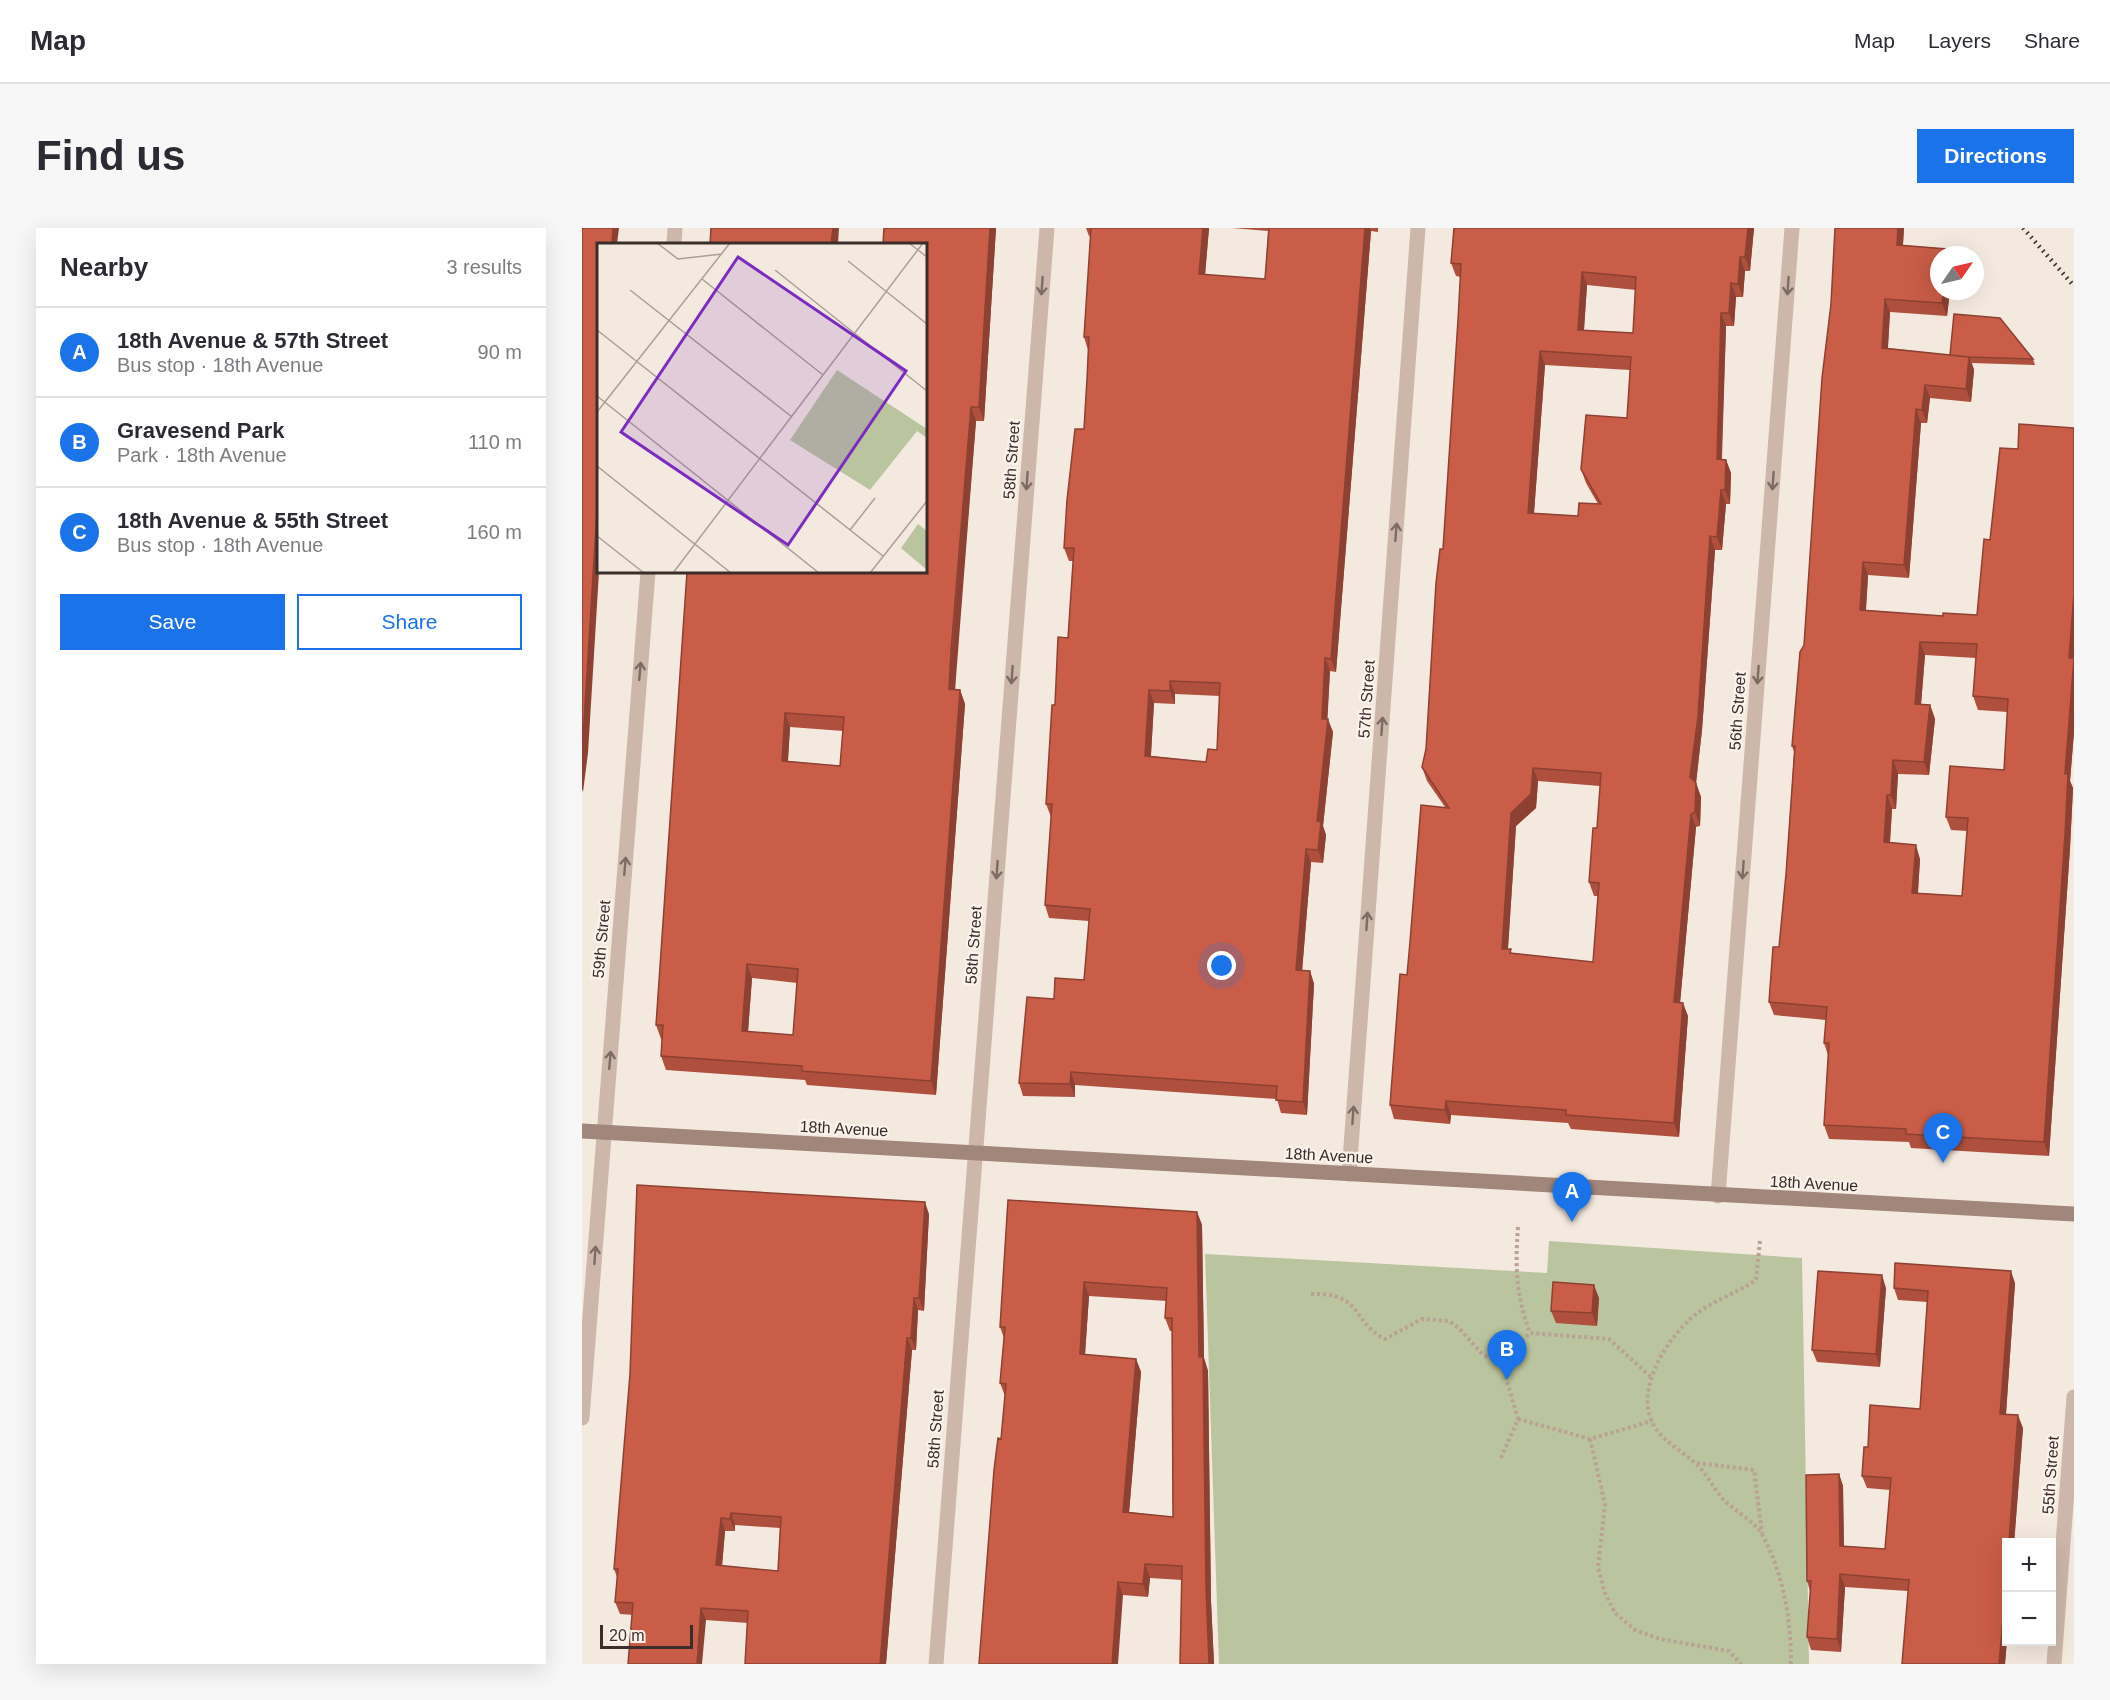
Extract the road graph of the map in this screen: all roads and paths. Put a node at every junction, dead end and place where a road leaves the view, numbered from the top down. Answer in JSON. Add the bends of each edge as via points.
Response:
{"nodes":[{"id":1,"x":675,"y":228,"type":"edge"},
{"id":2,"x":1047,"y":228,"type":"edge"},
{"id":3,"x":1418,"y":228,"type":"edge"},
{"id":4,"x":1792,"y":228,"type":"edge"},
{"id":5,"x":674,"y":243,"type":"edge"},
{"id":6,"x":648,"y":573,"type":"edge"},
{"id":7,"x":582,"y":1131,"type":"edge"},
{"id":8,"x":604,"y":1132,"type":"junction"},
{"id":9,"x":974,"y":1153,"type":"junction"},
{"id":10,"x":1349,"y":1174,"type":"junction"},
{"id":11,"x":1718,"y":1196,"type":"junction"},
{"id":12,"x":2074,"y":1214,"type":"edge"},
{"id":13,"x":1518,"y":1227,"type":"dead end"},
{"id":14,"x":1760,"y":1241,"type":"dead end"},
{"id":15,"x":1311,"y":1294,"type":"dead end"},
{"id":16,"x":1530,"y":1333,"type":"junction"},
{"id":17,"x":1501,"y":1361,"type":"junction"},
{"id":18,"x":1651,"y":1377,"type":"junction"},
{"id":19,"x":2074,"y":1397,"type":"edge"},
{"id":20,"x":582,"y":1418,"type":"edge"},
{"id":21,"x":1518,"y":1419,"type":"junction"},
{"id":22,"x":1652,"y":1421,"type":"junction"},
{"id":23,"x":1590,"y":1439,"type":"junction"},
{"id":24,"x":1501,"y":1458,"type":"dead end"},
{"id":25,"x":1696,"y":1463,"type":"junction"},
{"id":26,"x":1762,"y":1533,"type":"junction"},
{"id":27,"x":936,"y":1664,"type":"edge"},
{"id":28,"x":1742,"y":1664,"type":"edge"},
{"id":29,"x":1791,"y":1664,"type":"edge"},
{"id":30,"x":2054,"y":1664,"type":"edge"}],
"edges":[{"from":1,"to":5,"type":"street"},
{"from":2,"to":9,"type":"street","name":"58th Street","one_way":true},
{"from":10,"to":3,"type":"street","name":"57th Street","one_way":true},
{"from":4,"to":11,"type":"street","name":"56th Street","one_way":true},
{"from":8,"to":6,"type":"street","name":"59th Street","one_way":true},
{"from":7,"to":8,"type":"street","name":"18th Avenue"},
{"from":8,"to":9,"type":"street","name":"18th Avenue"},
{"from":20,"to":8,"type":"street","name":"59th Street","one_way":true},
{"from":9,"to":10,"type":"street","name":"18th Avenue"},
{"from":9,"to":27,"type":"street","name":"58th Street"},
{"from":10,"to":11,"type":"street","name":"18th Avenue"},
{"from":11,"to":12,"type":"street","name":"18th Avenue"},
{"from":13,"to":16,"type":"path","via":[[1515,1271],[1519,1304]]},
{"from":14,"to":18,"type":"path","via":[[1756,1280],[1698,1313],[1681,1329]]},
{"from":15,"to":17,"type":"path","via":[[1347,1300],[1374,1333],[1385,1339],[1422,1319],[1449,1321],[1483,1354]]},
{"from":16,"to":17,"type":"path"},
{"from":16,"to":18,"type":"path","via":[[1609,1339]]},
{"from":17,"to":21,"type":"path"},
{"from":18,"to":22,"type":"path","via":[[1648,1398]]},
{"from":19,"to":30,"type":"street","name":"55th Street"},
{"from":21,"to":23,"type":"path"},
{"from":21,"to":24,"type":"path"},
{"from":22,"to":23,"type":"path"},
{"from":22,"to":25,"type":"path","via":[[1669,1444]]},
{"from":23,"to":28,"type":"path","via":[[1605,1504],[1598,1569],[1615,1613],[1635,1630],[1660,1639],[1729,1651]]},
{"from":25,"to":26,"type":"path","via":[[1722,1498]]},
{"from":25,"to":26,"type":"path","via":[[1754,1470]]},
{"from":26,"to":29,"type":"path","via":[[1781,1582],[1791,1627]]}]}
